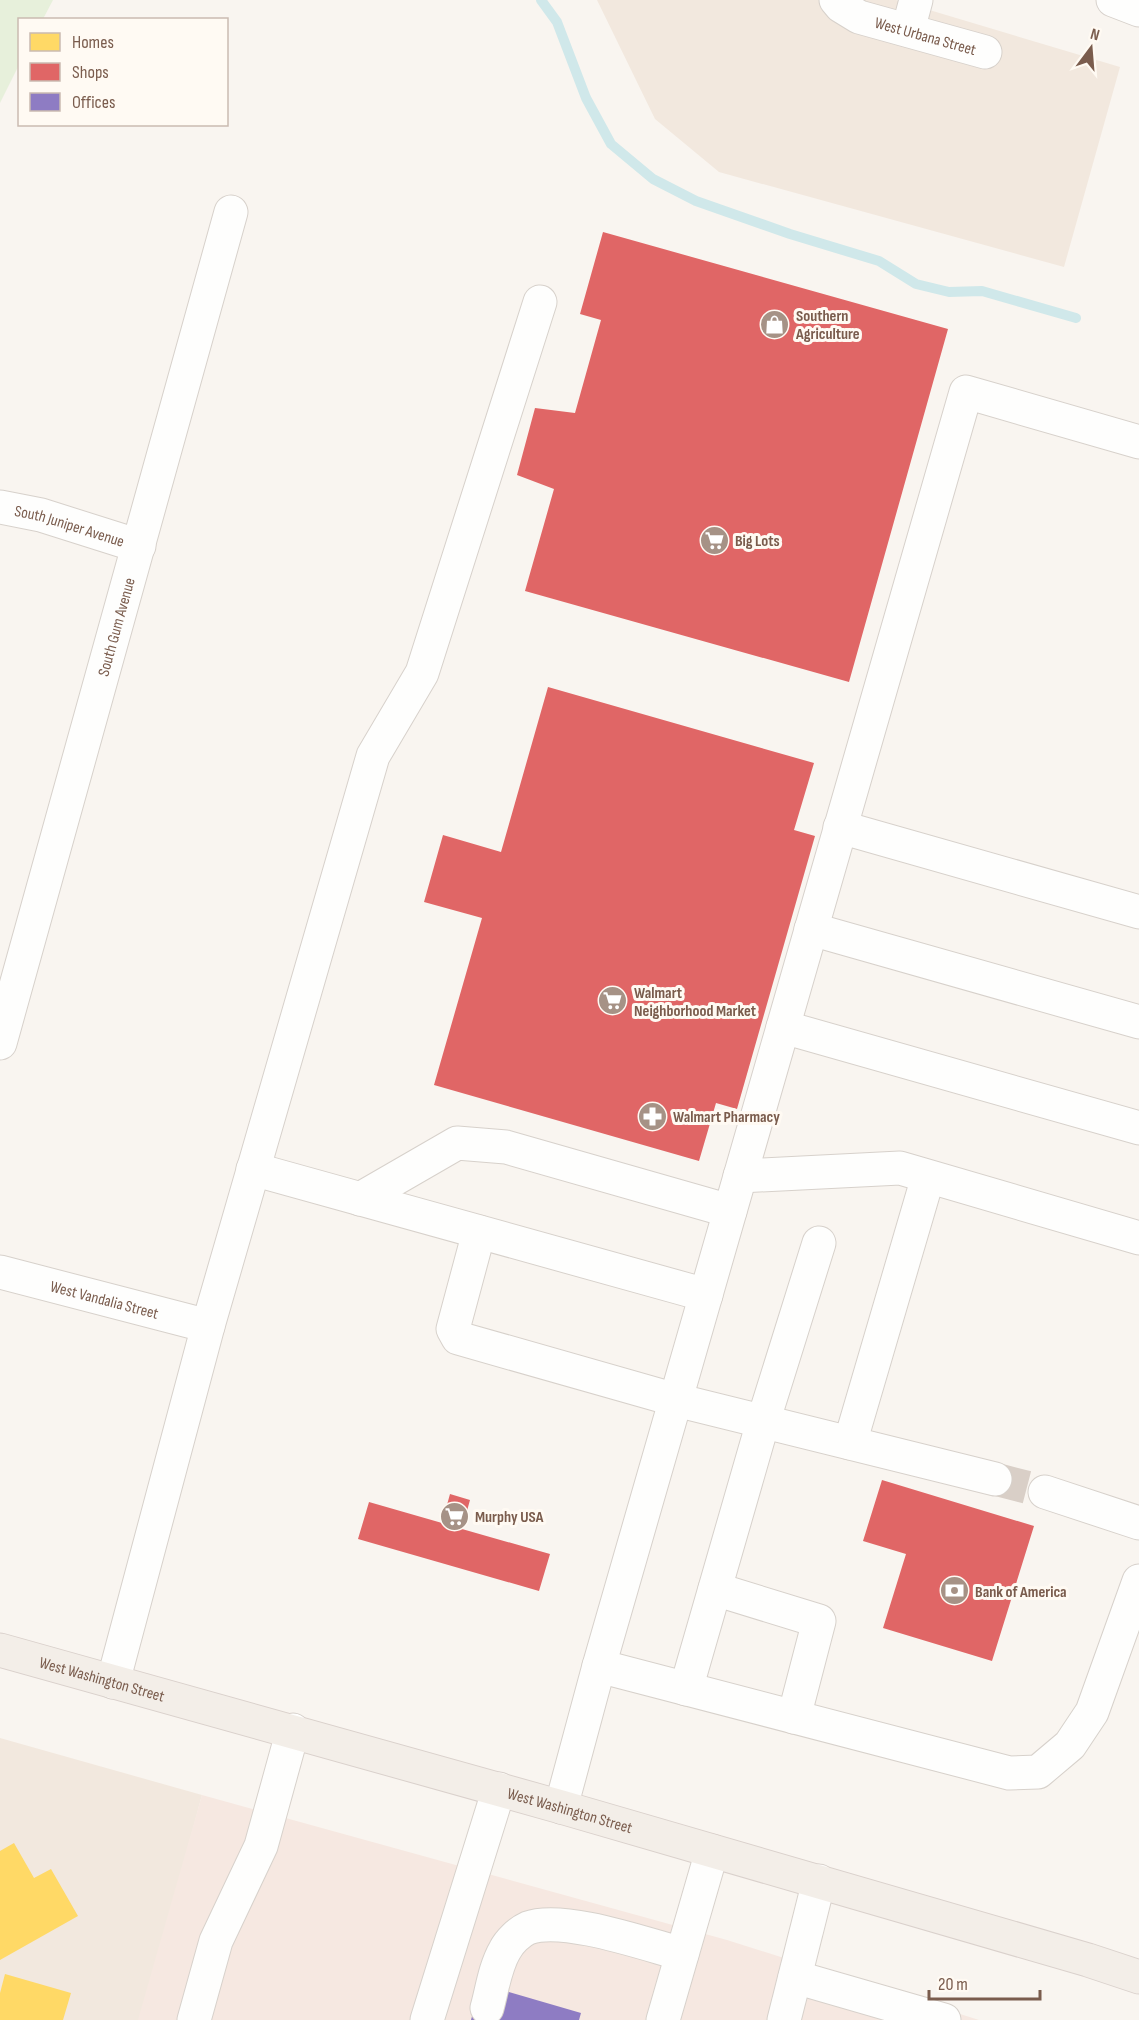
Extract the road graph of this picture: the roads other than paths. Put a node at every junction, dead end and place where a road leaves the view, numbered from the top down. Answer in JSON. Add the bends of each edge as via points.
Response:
{"nodes":[{"id":1,"x":836,"y":0,"type":"edge"},
{"id":2,"x":1113,"y":0,"type":"edge"},
{"id":3,"x":1139,"y":10,"type":"edge"},
{"id":4,"x":912,"y":15,"type":"edge"},
{"id":5,"x":985,"y":52,"type":"dead end"},
{"id":6,"x":231,"y":212,"type":"dead end"},
{"id":7,"x":540,"y":302,"type":"dead end"},
{"id":8,"x":1139,"y":442,"type":"edge"},
{"id":9,"x":0,"y":507,"type":"edge"},
{"id":10,"x":139,"y":546,"type":"junction"},
{"id":11,"x":840,"y":827,"type":"junction"},
{"id":12,"x":1139,"y":912,"type":"edge"},
{"id":13,"x":811,"y":929,"type":"junction"},
{"id":14,"x":1139,"y":1022,"type":"edge"},
{"id":15,"x":783,"y":1028,"type":"junction"},
{"id":16,"x":0,"y":1043,"type":"edge"},
{"id":17,"x":1139,"y":1128,"type":"edge"},
{"id":18,"x":253,"y":1169,"type":"junction"},
{"id":19,"x":740,"y":1176,"type":"junction"},
{"id":20,"x":928,"y":1177,"type":"junction"},
{"id":21,"x":360,"y":1199,"type":"junction"},
{"id":22,"x":730,"y":1211,"type":"junction"},
{"id":23,"x":479,"y":1232,"type":"junction"},
{"id":24,"x":1139,"y":1238,"type":"edge"},
{"id":25,"x":819,"y":1243,"type":"dead end"},
{"id":26,"x":0,"y":1272,"type":"edge"},
{"id":27,"x":706,"y":1295,"type":"junction"},
{"id":28,"x":208,"y":1326,"type":"junction"},
{"id":29,"x":676,"y":1400,"type":"junction"},
{"id":30,"x":763,"y":1422,"type":"junction"},
{"id":31,"x":850,"y":1443,"type":"junction"},
{"id":32,"x":995,"y":1479,"type":"tunnel mouth"},
{"id":33,"x":1045,"y":1492,"type":"tunnel mouth"},
{"id":34,"x":1139,"y":1523,"type":"edge"},
{"id":35,"x":1139,"y":1581,"type":"edge"},
{"id":36,"x":715,"y":1589,"type":"junction"},
{"id":37,"x":0,"y":1650,"type":"edge"},
{"id":38,"x":599,"y":1666,"type":"junction"},
{"id":39,"x":113,"y":1682,"type":"junction"},
{"id":40,"x":686,"y":1689,"type":"junction"},
{"id":41,"x":794,"y":1717,"type":"junction"},
{"id":42,"x":293,"y":1730,"type":"junction"},
{"id":43,"x":499,"y":1789,"type":"junction"},
{"id":44,"x":561,"y":1807,"type":"junction"},
{"id":45,"x":712,"y":1851,"type":"junction"},
{"id":46,"x":819,"y":1881,"type":"junction"},
{"id":47,"x":682,"y":1954,"type":"junction"},
{"id":48,"x":795,"y":1977,"type":"junction"},
{"id":49,"x":1139,"y":1977,"type":"edge"},
{"id":50,"x":487,"y":2008,"type":"dead end"},
{"id":51,"x":194,"y":2020,"type":"edge"},
{"id":52,"x":427,"y":2020,"type":"edge"},
{"id":53,"x":663,"y":2020,"type":"edge"},
{"id":54,"x":784,"y":2020,"type":"edge"},
{"id":55,"x":944,"y":2020,"type":"edge"}],
"edges":[{"from":1,"to":4,"type":"street","name":"West Urbana Street","via":[[859,17]]},
{"from":2,"to":3,"type":"street"},
{"from":4,"to":5,"type":"street","name":"West Urbana Street"},
{"from":6,"to":10,"type":"street","name":"South Gum Avenue"},
{"from":7,"to":18,"type":"street","via":[[422,673],[373,756]]},
{"from":8,"to":11,"type":"street","via":[[966,392]]},
{"from":9,"to":10,"type":"street","name":"South Juniper Avenue","via":[[41,515]]},
{"from":10,"to":16,"type":"street","name":"South Gum Avenue"},
{"from":11,"to":12,"type":"street"},
{"from":11,"to":13,"type":"street"},
{"from":13,"to":14,"type":"street"},
{"from":13,"to":15,"type":"street"},
{"from":15,"to":17,"type":"street"},
{"from":15,"to":19,"type":"street"},
{"from":18,"to":21,"type":"street"},
{"from":18,"to":28,"type":"street"},
{"from":19,"to":20,"type":"street","via":[[900,1168]]},
{"from":19,"to":22,"type":"street"},
{"from":20,"to":24,"type":"street"},
{"from":20,"to":31,"type":"street"},
{"from":21,"to":22,"type":"street","via":[[457,1143],[506,1147]]},
{"from":21,"to":23,"type":"street"},
{"from":22,"to":27,"type":"street"},
{"from":23,"to":27,"type":"street"},
{"from":23,"to":29,"type":"street","via":[[453,1329],[458,1338]]},
{"from":25,"to":30,"type":"street"},
{"from":26,"to":28,"type":"street","name":"West Vandalia Street"},
{"from":27,"to":29,"type":"street"},
{"from":28,"to":39,"type":"street"},
{"from":29,"to":30,"type":"street"},
{"from":29,"to":38,"type":"street"},
{"from":30,"to":31,"type":"street"},
{"from":30,"to":36,"type":"street"},
{"from":31,"to":32,"type":"street"},
{"from":33,"to":34,"type":"street"},
{"from":35,"to":41,"type":"street","via":[[1092,1712],[1070,1745],[1038,1772],[1008,1773]]},
{"from":36,"to":40,"type":"street"},
{"from":36,"to":41,"type":"street","via":[[819,1621]]},
{"from":37,"to":39,"type":"main road","name":"West Washington Street"},
{"from":38,"to":40,"type":"street"},
{"from":38,"to":44,"type":"street"},
{"from":39,"to":42,"type":"main road","name":"West Washington Street"},
{"from":40,"to":41,"type":"street"},
{"from":42,"to":43,"type":"main road","name":"West Washington Street"},
{"from":42,"to":51,"type":"street","via":[[261,1846],[216,1941]]},
{"from":43,"to":44,"type":"main road","name":"West Washington Street"},
{"from":43,"to":52,"type":"street"},
{"from":44,"to":45,"type":"main road","name":"West Washington Street"},
{"from":45,"to":46,"type":"main road","name":"West Washington Street"},
{"from":45,"to":47,"type":"street"},
{"from":46,"to":48,"type":"street"},
{"from":46,"to":49,"type":"main road","name":"West Washington Street"},
{"from":47,"to":50,"type":"street","via":[[576,1925],[529,1928],[505,1950]]},
{"from":47,"to":53,"type":"street"},
{"from":48,"to":54,"type":"street"},
{"from":48,"to":55,"type":"street"}]}
